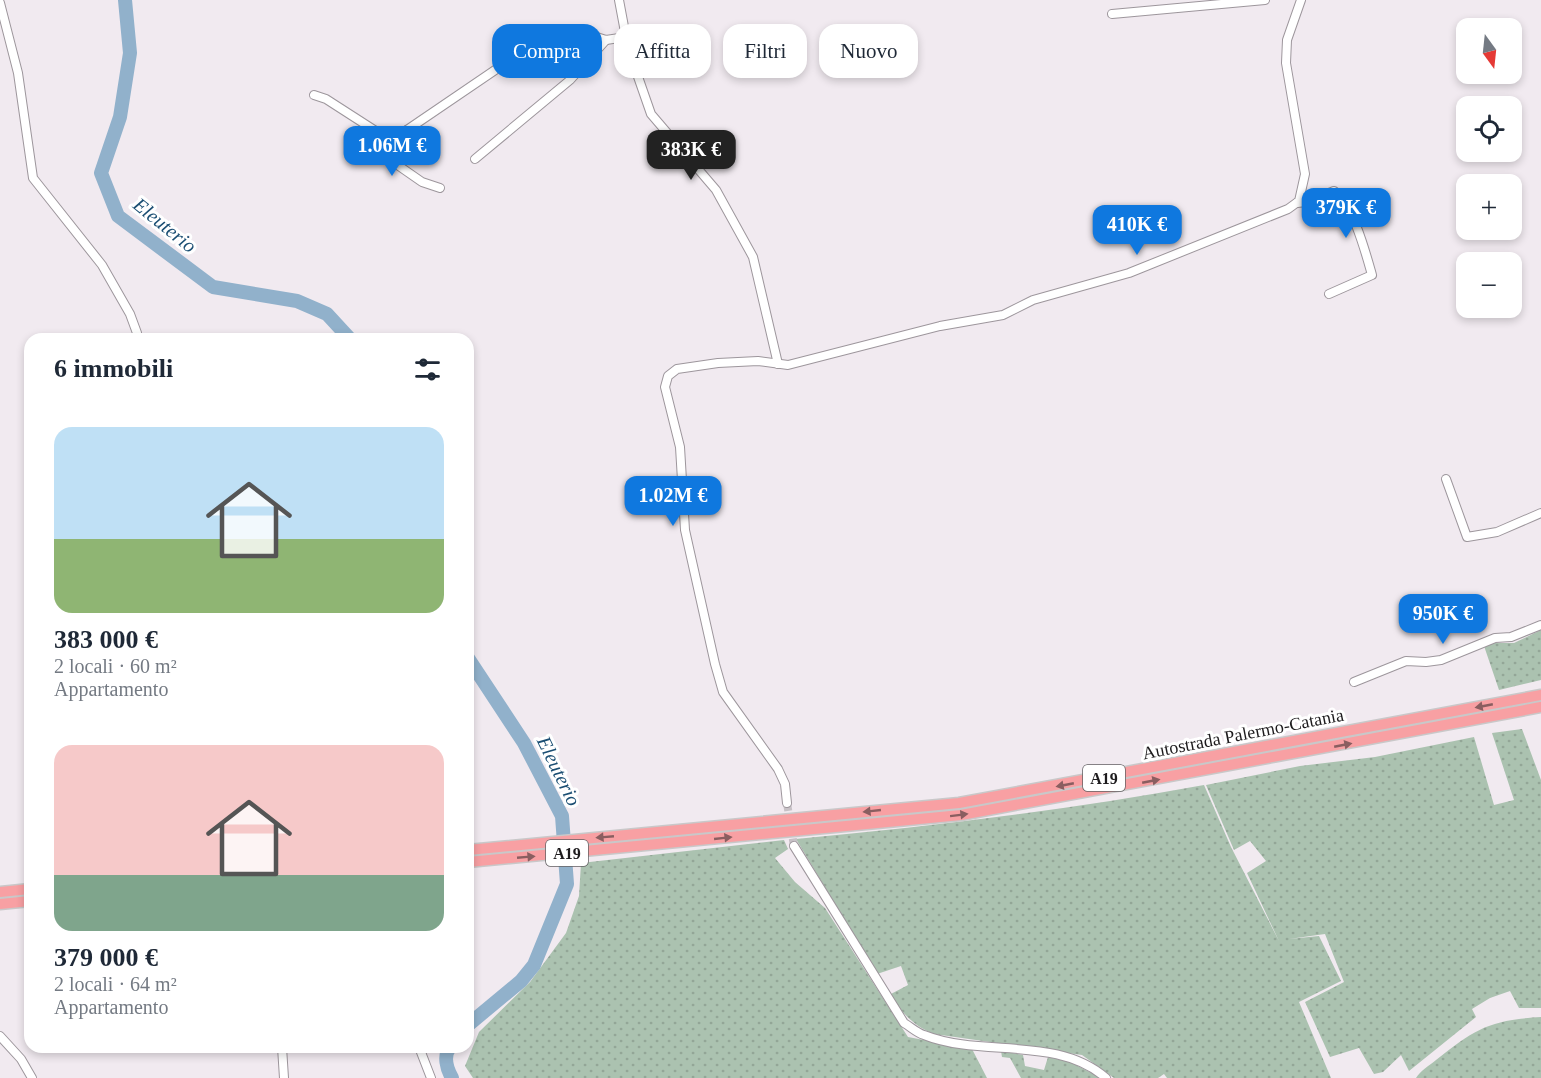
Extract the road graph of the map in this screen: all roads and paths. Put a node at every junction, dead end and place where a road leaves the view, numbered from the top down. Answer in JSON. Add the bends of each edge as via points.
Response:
{"nodes":[{"id":1,"x":619,"y":0,"type":"edge"},
{"id":2,"x":1265,"y":0,"type":"edge"},
{"id":3,"x":1301,"y":0,"type":"edge"},
{"id":4,"x":0,"y":3,"type":"edge"},
{"id":5,"x":1112,"y":14,"type":"dead end"},
{"id":6,"x":624,"y":24,"type":"edge"},
{"id":7,"x":614,"y":39,"type":"edge"},
{"id":8,"x":606,"y":40,"type":"junction"},
{"id":9,"x":639,"y":78,"type":"edge"},
{"id":10,"x":315,"y":95,"type":"dead end"},
{"id":11,"x":407,"y":130,"type":"junction"},
{"id":12,"x":475,"y":159,"type":"dead end"},
{"id":13,"x":440,"y":188,"type":"dead end"},
{"id":14,"x":1297,"y":203,"type":"junction"},
{"id":15,"x":1329,"y":294,"type":"dead end"},
{"id":16,"x":137,"y":333,"type":"edge"},
{"id":17,"x":778,"y":364,"type":"junction"},
{"id":18,"x":1444,"y":475,"type":"dead end"},
{"id":19,"x":1541,"y":513,"type":"edge"},
{"id":20,"x":1541,"y":625,"type":"edge"},
{"id":21,"x":1354,"y":682,"type":"dead end"},
{"id":22,"x":1541,"y":695,"type":"edge"},
{"id":23,"x":1541,"y":707,"type":"edge"},
{"id":24,"x":787,"y":803,"type":"tunnel mouth"},
{"id":25,"x":794,"y":846,"type":"tunnel mouth"},
{"id":26,"x":474,"y":849,"type":"edge"},
{"id":27,"x":474,"y":861,"type":"edge"},
{"id":28,"x":24,"y":890,"type":"edge"},
{"id":29,"x":0,"y":892,"type":"edge"},
{"id":30,"x":24,"y":902,"type":"edge"},
{"id":31,"x":0,"y":904,"type":"edge"},
{"id":32,"x":0,"y":1036,"type":"edge"},
{"id":33,"x":282,"y":1053,"type":"edge"},
{"id":34,"x":421,"y":1053,"type":"edge"},
{"id":35,"x":32,"y":1078,"type":"edge"},
{"id":36,"x":284,"y":1078,"type":"edge"},
{"id":37,"x":431,"y":1078,"type":"edge"},
{"id":38,"x":1106,"y":1078,"type":"edge"}],
"edges":[{"from":1,"to":6,"type":"street"},
{"from":2,"to":5,"type":"street"},
{"from":3,"to":14,"type":"street","via":[[1287,40],[1286,63],[1305,168],[1305,186]]},
{"from":4,"to":16,"type":"street","via":[[18,73],[33,178],[102,265]]},
{"from":7,"to":8,"type":"street"},
{"from":8,"to":11,"type":"street","via":[[572,29],[525,49]]},
{"from":8,"to":12,"type":"street","via":[[570,80]]},
{"from":9,"to":17,"type":"street","via":[[651,114],[716,190],[753,257]]},
{"from":10,"to":11,"type":"street","via":[[385,137]]},
{"from":11,"to":13,"type":"street","via":[[399,166],[422,182]]},
{"from":14,"to":15,"type":"street","via":[[1334,191],[1346,207],[1363,245],[1372,275]]},
{"from":14,"to":17,"type":"street","via":[[1129,273],[1033,300],[1003,315],[940,326],[788,365]]},
{"from":17,"to":24,"type":"street","via":[[740,362],[676,369],[668,376],[665,387],[680,447],[686,530],[718,675],[723,692],[778,770],[785,784]]},
{"from":18,"to":19,"type":"street","via":[[1467,537],[1497,532]]},
{"from":20,"to":21,"type":"street","via":[[1441,660],[1406,661]]},
{"from":22,"to":26,"type":"highway","name":"Autostrada Palermo-Catania","number":"A19","one_way":true,"via":[[970,801]]},
{"from":27,"to":23,"type":"highway","name":"Autostrada Palermo-Catania","number":"A19","one_way":true,"via":[[973,813]]},
{"from":25,"to":38,"type":"street","via":[[904,1023],[923,1035],[974,1046],[1057,1054],[1091,1065]]},
{"from":28,"to":29,"type":"highway"},
{"from":30,"to":31,"type":"highway"},
{"from":32,"to":35,"type":"street"},
{"from":33,"to":36,"type":"street"},
{"from":34,"to":37,"type":"street"}]}
